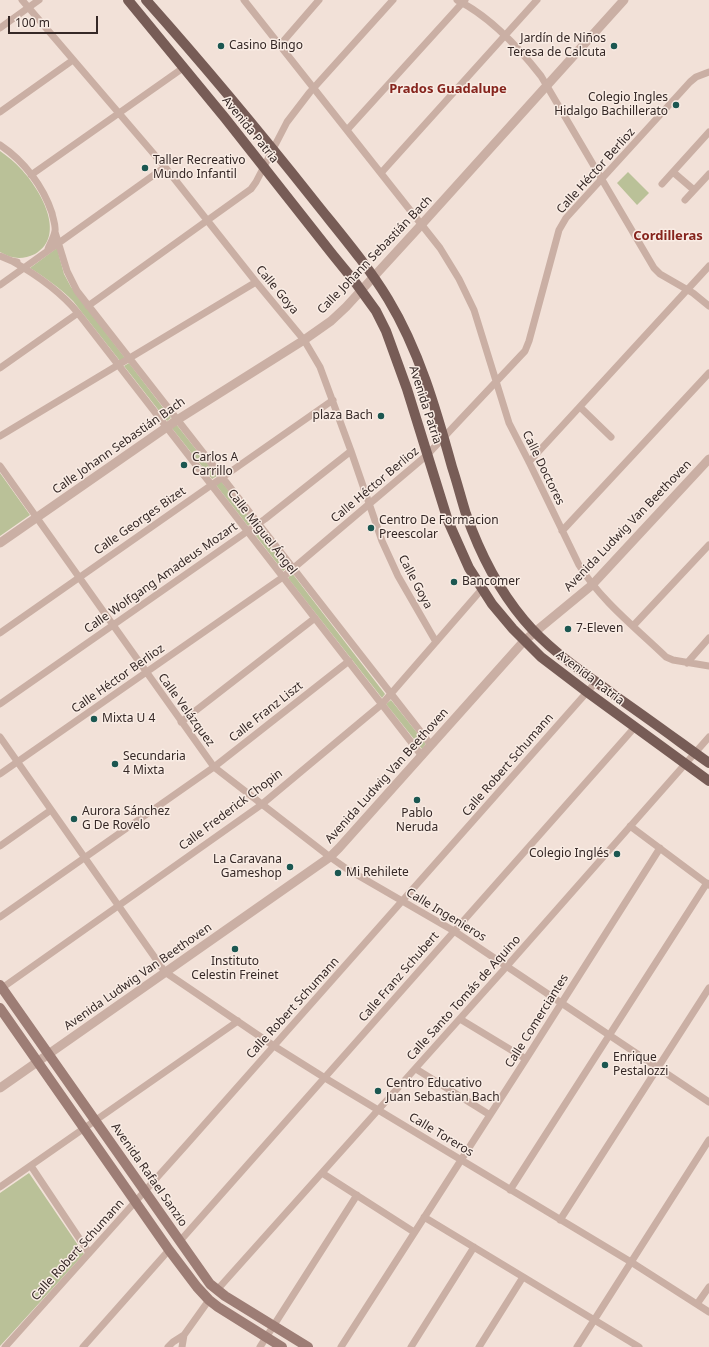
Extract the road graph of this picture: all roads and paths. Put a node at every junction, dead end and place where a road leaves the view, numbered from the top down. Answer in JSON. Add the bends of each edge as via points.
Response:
{"nodes":[{"id":1,"x":22,"y":0,"type":"edge"},
{"id":2,"x":39,"y":0,"type":"edge"},
{"id":3,"x":146,"y":0,"type":"edge"},
{"id":4,"x":244,"y":0,"type":"edge"},
{"id":5,"x":319,"y":0,"type":"edge"},
{"id":6,"x":393,"y":0,"type":"edge"},
{"id":7,"x":537,"y":0,"type":"edge"},
{"id":8,"x":624,"y":0,"type":"edge"},
{"id":9,"x":462,"y":1,"type":"edge"},
{"id":10,"x":129,"y":3,"type":"edge"},
{"id":11,"x":28,"y":8,"type":"junction"},
{"id":12,"x":0,"y":28,"type":"edge"},
{"id":13,"x":505,"y":35,"type":"junction"},
{"id":14,"x":280,"y":45,"type":"junction"},
{"id":15,"x":73,"y":60,"type":"junction"},
{"id":16,"x":183,"y":68,"type":"junction"},
{"id":17,"x":709,"y":72,"type":"edge"},
{"id":18,"x":547,"y":86,"type":"junction"},
{"id":19,"x":313,"y":88,"type":"junction"},
{"id":20,"x":0,"y":112,"type":"edge"},
{"id":21,"x":120,"y":114,"type":"junction"},
{"id":22,"x":347,"y":130,"type":"junction"},
{"id":23,"x":708,"y":137,"type":"edge"},
{"id":24,"x":0,"y":145,"type":"edge"},
{"id":25,"x":273,"y":149,"type":"junction"},
{"id":26,"x":165,"y":167,"type":"junction"},
{"id":27,"x":264,"y":167,"type":"junction"},
{"id":28,"x":673,"y":172,"type":"junction"},
{"id":29,"x":381,"y":173,"type":"junction"},
{"id":30,"x":709,"y":174,"type":"edge"},
{"id":31,"x":31,"y":175,"type":"junction"},
{"id":32,"x":603,"y":179,"type":"junction"},
{"id":33,"x":662,"y":184,"type":"dead end"},
{"id":34,"x":694,"y":190,"type":"junction"},
{"id":35,"x":686,"y":200,"type":"dead end"},
{"id":36,"x":207,"y":221,"type":"junction"},
{"id":37,"x":422,"y":224,"type":"junction"},
{"id":38,"x":55,"y":232,"type":"junction"},
{"id":39,"x":58,"y":242,"type":"junction"},
{"id":40,"x":47,"y":251,"type":"junction"},
{"id":41,"x":0,"y":256,"type":"edge"},
{"id":42,"x":12,"y":262,"type":"junction"},
{"id":43,"x":32,"y":262,"type":"junction"},
{"id":44,"x":709,"y":266,"type":"edge"},
{"id":45,"x":24,"y":268,"type":"junction"},
{"id":46,"x":373,"y":276,"type":"junction"},
{"id":47,"x":256,"y":282,"type":"junction"},
{"id":48,"x":0,"y":285,"type":"edge"},
{"id":49,"x":361,"y":289,"type":"junction"},
{"id":50,"x":687,"y":290,"type":"junction"},
{"id":51,"x":88,"y":306,"type":"junction"},
{"id":52,"x":709,"y":306,"type":"edge"},
{"id":53,"x":78,"y":313,"type":"junction"},
{"id":54,"x":304,"y":340,"type":"junction"},
{"id":55,"x":129,"y":359,"type":"junction"},
{"id":56,"x":119,"y":365,"type":"junction"},
{"id":57,"x":0,"y":368,"type":"edge"},
{"id":58,"x":709,"y":373,"type":"edge"},
{"id":59,"x":496,"y":383,"type":"junction"},
{"id":60,"x":333,"y":400,"type":"junction"},
{"id":61,"x":580,"y":407,"type":"junction"},
{"id":62,"x":177,"y":420,"type":"junction"},
{"id":63,"x":167,"y":427,"type":"junction"},
{"id":64,"x":0,"y":436,"type":"edge"},
{"id":65,"x":611,"y":437,"type":"dead end"},
{"id":66,"x":444,"y":439,"type":"junction"},
{"id":67,"x":351,"y":451,"type":"junction"},
{"id":68,"x":427,"y":455,"type":"junction"},
{"id":69,"x":709,"y":459,"type":"edge"},
{"id":70,"x":529,"y":462,"type":"junction"},
{"id":71,"x":0,"y":466,"type":"edge"},
{"id":72,"x":222,"y":478,"type":"junction"},
{"id":73,"x":212,"y":485,"type":"junction"},
{"id":74,"x":369,"y":504,"type":"junction"},
{"id":75,"x":37,"y":517,"type":"junction"},
{"id":76,"x":258,"y":524,"type":"junction"},
{"id":77,"x":248,"y":531,"type":"junction"},
{"id":78,"x":562,"y":531,"type":"junction"},
{"id":79,"x":0,"y":543,"type":"edge"},
{"id":80,"x":709,"y":545,"type":"edge"},
{"id":81,"x":292,"y":569,"type":"junction"},
{"id":82,"x":80,"y":577,"type":"junction"},
{"id":83,"x":283,"y":577,"type":"junction"},
{"id":84,"x":592,"y":585,"type":"junction"},
{"id":85,"x":482,"y":589,"type":"junction"},
{"id":86,"x":315,"y":618,"type":"junction"},
{"id":87,"x":113,"y":626,"type":"junction"},
{"id":88,"x":633,"y":626,"type":"junction"},
{"id":89,"x":535,"y":631,"type":"junction"},
{"id":90,"x":0,"y":633,"type":"edge"},
{"id":91,"x":709,"y":638,"type":"edge"},
{"id":92,"x":524,"y":641,"type":"junction"},
{"id":93,"x":436,"y":642,"type":"junction"},
{"id":94,"x":349,"y":662,"type":"junction"},
{"id":95,"x":687,"y":663,"type":"junction"},
{"id":96,"x":709,"y":666,"type":"edge"},
{"id":97,"x":146,"y":673,"type":"junction"},
{"id":98,"x":596,"y":682,"type":"junction"},
{"id":99,"x":587,"y":692,"type":"junction"},
{"id":100,"x":391,"y":695,"type":"junction"},
{"id":101,"x":0,"y":704,"type":"edge"},
{"id":102,"x":382,"y":704,"type":"junction"},
{"id":103,"x":181,"y":722,"type":"junction"},
{"id":104,"x":635,"y":727,"type":"junction"},
{"id":105,"x":0,"y":737,"type":"edge"},
{"id":106,"x":709,"y":737,"type":"edge"},
{"id":107,"x":431,"y":745,"type":"junction"},
{"id":108,"x":695,"y":753,"type":"junction"},
{"id":109,"x":422,"y":756,"type":"junction"},
{"id":110,"x":18,"y":761,"type":"junction"},
{"id":111,"x":709,"y":763,"type":"edge"},
{"id":112,"x":686,"y":764,"type":"junction"},
{"id":113,"x":214,"y":767,"type":"junction"},
{"id":114,"x":0,"y":774,"type":"edge"},
{"id":115,"x":709,"y":781,"type":"edge"},
{"id":116,"x":261,"y":805,"type":"junction"},
{"id":117,"x":51,"y":810,"type":"junction"},
{"id":118,"x":630,"y":826,"type":"junction"},
{"id":119,"x":0,"y":846,"type":"edge"},
{"id":120,"x":660,"y":848,"type":"junction"},
{"id":121,"x":330,"y":857,"type":"junction"},
{"id":122,"x":85,"y":858,"type":"junction"},
{"id":123,"x":708,"y":884,"type":"edge"},
{"id":124,"x":402,"y":901,"type":"junction"},
{"id":125,"x":118,"y":906,"type":"junction"},
{"id":126,"x":0,"y":917,"type":"edge"},
{"id":127,"x":454,"y":931,"type":"junction"},
{"id":128,"x":507,"y":966,"type":"junction"},
{"id":129,"x":165,"y":972,"type":"junction"},
{"id":130,"x":1,"y":986,"type":"edge"},
{"id":131,"x":709,"y":988,"type":"edge"},
{"id":132,"x":562,"y":1003,"type":"junction"},
{"id":133,"x":0,"y":1008,"type":"edge"},
{"id":134,"x":460,"y":1019,"type":"junction"},
{"id":135,"x":238,"y":1022,"type":"junction"},
{"id":136,"x":609,"y":1035,"type":"junction"},
{"id":137,"x":274,"y":1046,"type":"junction"},
{"id":138,"x":48,"y":1054,"type":"junction"},
{"id":139,"x":526,"y":1059,"type":"junction"},
{"id":140,"x":37,"y":1062,"type":"junction"},
{"id":141,"x":658,"y":1067,"type":"junction"},
{"id":142,"x":416,"y":1069,"type":"junction"},
{"id":143,"x":325,"y":1078,"type":"junction"},
{"id":144,"x":0,"y":1088,"type":"edge"},
{"id":145,"x":709,"y":1102,"type":"edge"},
{"id":146,"x":379,"y":1110,"type":"junction"},
{"id":147,"x":490,"y":1115,"type":"junction"},
{"id":148,"x":95,"y":1121,"type":"junction"},
{"id":149,"x":84,"y":1128,"type":"junction"},
{"id":150,"x":709,"y":1140,"type":"edge"},
{"id":151,"x":460,"y":1160,"type":"junction"},
{"id":152,"x":31,"y":1166,"type":"junction"},
{"id":153,"x":322,"y":1173,"type":"junction"},
{"id":154,"x":0,"y":1187,"type":"edge"},
{"id":155,"x":510,"y":1190,"type":"junction"},
{"id":156,"x":145,"y":1191,"type":"junction"},
{"id":157,"x":357,"y":1195,"type":"junction"},
{"id":158,"x":136,"y":1202,"type":"junction"},
{"id":159,"x":424,"y":1217,"type":"junction"},
{"id":160,"x":560,"y":1220,"type":"junction"},
{"id":161,"x":414,"y":1232,"type":"junction"},
{"id":162,"x":180,"y":1241,"type":"junction"},
{"id":163,"x":474,"y":1247,"type":"junction"},
{"id":164,"x":169,"y":1250,"type":"junction"},
{"id":165,"x":89,"y":1254,"type":"junction"},
{"id":166,"x":631,"y":1262,"type":"junction"},
{"id":167,"x":523,"y":1277,"type":"junction"},
{"id":168,"x":709,"y":1287,"type":"edge"},
{"id":169,"x":217,"y":1290,"type":"junction"},
{"id":170,"x":209,"y":1300,"type":"junction"},
{"id":171,"x":697,"y":1304,"type":"junction"},
{"id":172,"x":709,"y":1312,"type":"edge"},
{"id":173,"x":594,"y":1320,"type":"junction"},
{"id":174,"x":274,"y":1326,"type":"junction"},
{"id":175,"x":184,"y":1335,"type":"junction"},
{"id":176,"x":267,"y":1337,"type":"junction"},
{"id":177,"x":5,"y":1347,"type":"edge"},
{"id":178,"x":82,"y":1347,"type":"edge"},
{"id":179,"x":168,"y":1347,"type":"edge"},
{"id":180,"x":182,"y":1347,"type":"edge"},
{"id":181,"x":260,"y":1347,"type":"edge"},
{"id":182,"x":282,"y":1347,"type":"edge"},
{"id":183,"x":308,"y":1347,"type":"edge"},
{"id":184,"x":341,"y":1347,"type":"edge"},
{"id":185,"x":411,"y":1347,"type":"edge"},
{"id":186,"x":479,"y":1347,"type":"edge"},
{"id":187,"x":577,"y":1347,"type":"edge"},
{"id":188,"x":639,"y":1347,"type":"edge"}],
"edges":[{"from":1,"to":11,"type":"street","name":"Calle Goya"},
{"from":2,"to":11,"type":"street"},
{"from":3,"to":25,"type":"main road","name":"Avenida Patria"},
{"from":4,"to":14,"type":"street","name":"Calle Doctores"},
{"from":5,"to":14,"type":"street"},
{"from":6,"to":19,"type":"street"},
{"from":7,"to":13,"type":"street"},
{"from":8,"to":18,"type":"street","name":"Calle Johann Sebastián Bach"},
{"from":9,"to":13,"type":"street"},
{"from":9,"to":22,"type":"street"},
{"from":10,"to":16,"type":"main road","name":"Avenida Patria"},
{"from":11,"to":12,"type":"street"},
{"from":11,"to":15,"type":"street","name":"Calle Goya"},
{"from":13,"to":18,"type":"street","via":[[527,58]]},
{"from":13,"to":29,"type":"street"},
{"from":14,"to":19,"type":"street","name":"Calle Doctores"},
{"from":15,"to":20,"type":"street"},
{"from":15,"to":21,"type":"street","name":"Calle Goya"},
{"from":16,"to":21,"type":"street"},
{"from":16,"to":27,"type":"main road","name":"Avenida Patria"},
{"from":17,"to":32,"type":"street","name":"Calle Héctor Berlioz","via":[[690,82]]},
{"from":18,"to":32,"type":"street"},
{"from":18,"to":37,"type":"street","name":"Calle Johann Sebastián Bach"},
{"from":19,"to":22,"type":"street","name":"Calle Doctores"},
{"from":19,"to":25,"type":"street","via":[[287,122]]},
{"from":21,"to":26,"type":"street","name":"Calle Goya"},
{"from":21,"to":31,"type":"street"},
{"from":22,"to":29,"type":"street","name":"Calle Doctores"},
{"from":23,"to":28,"type":"street"},
{"from":24,"to":31,"type":"street","name":"Calle Miguel Ángel"},
{"from":25,"to":27,"type":"street"},
{"from":25,"to":46,"type":"main road","name":"Avenida Patria"},
{"from":26,"to":36,"type":"street","name":"Calle Goya"},
{"from":26,"to":39,"type":"street"},
{"from":27,"to":36,"type":"street","via":[[251,189]]},
{"from":27,"to":49,"type":"main road","name":"Avenida Patria"},
{"from":28,"to":33,"type":"street"},
{"from":28,"to":34,"type":"street"},
{"from":29,"to":37,"type":"street","name":"Calle Doctores"},
{"from":30,"to":34,"type":"street"},
{"from":31,"to":38,"type":"street","name":"Calle Miguel Ángel","via":[[50,210]]},
{"from":32,"to":50,"type":"street","via":[[654,268]]},
{"from":32,"to":59,"type":"street","name":"Calle Héctor Berlioz","via":[[566,218],[559,230],[525,351]]},
{"from":34,"to":35,"type":"street"},
{"from":36,"to":47,"type":"street","name":"Calle Goya"},
{"from":36,"to":51,"type":"street"},
{"from":37,"to":46,"type":"street","name":"Calle Johann Sebastián Bach"},
{"from":37,"to":59,"type":"street","name":"Calle Doctores","via":[[459,279],[474,310]]},
{"from":38,"to":39,"type":"street","name":"Calle Miguel Ángel"},
{"from":38,"to":40,"type":"street"},
{"from":39,"to":40,"type":"street"},
{"from":39,"to":51,"type":"street","name":"Calle Miguel Ángel","via":[[72,282]]},
{"from":40,"to":43,"type":"street"},
{"from":41,"to":42,"type":"street","name":"Calle Miguel Ángel"},
{"from":42,"to":43,"type":"street","name":"Calle Miguel Ángel"},
{"from":42,"to":45,"type":"street","name":"Calle Miguel Ángel"},
{"from":43,"to":45,"type":"street"},
{"from":44,"to":50,"type":"street"},
{"from":45,"to":48,"type":"street"},
{"from":45,"to":53,"type":"street","name":"Calle Miguel Ángel","via":[[50,285]]},
{"from":46,"to":49,"type":"street","name":"Calle Johann Sebastián Bach"},
{"from":46,"to":66,"type":"main road","name":"Avenida Patria","via":[[404,326],[427,382]]},
{"from":47,"to":54,"type":"street","name":"Calle Goya"},
{"from":47,"to":55,"type":"street"},
{"from":49,"to":54,"type":"street","name":"Calle Johann Sebastián Bach","via":[[332,320]]},
{"from":49,"to":68,"type":"main road","name":"Avenida Patria","via":[[386,331]]},
{"from":50,"to":52,"type":"street"},
{"from":50,"to":61,"type":"street"},
{"from":51,"to":55,"type":"street","name":"Calle Miguel Ángel"},
{"from":53,"to":56,"type":"street","name":"Calle Miguel Ángel"},
{"from":53,"to":57,"type":"street"},
{"from":54,"to":60,"type":"street","name":"Calle Goya","via":[[320,367]]},
{"from":54,"to":62,"type":"street","name":"Calle Johann Sebastián Bach"},
{"from":55,"to":56,"type":"street"},
{"from":55,"to":62,"type":"street","name":"Calle Miguel Ángel"},
{"from":56,"to":63,"type":"street","name":"Calle Miguel Ángel"},
{"from":56,"to":64,"type":"street"},
{"from":58,"to":78,"type":"street"},
{"from":59,"to":66,"type":"street","name":"Calle Héctor Berlioz"},
{"from":59,"to":70,"type":"street","name":"Calle Doctores","via":[[509,423]]},
{"from":60,"to":67,"type":"street","name":"Calle Goya"},
{"from":60,"to":72,"type":"street","name":"Calle Georges Bizet"},
{"from":61,"to":65,"type":"street"},
{"from":61,"to":70,"type":"street"},
{"from":62,"to":63,"type":"street","name":"Calle Johann Sebastián Bach"},
{"from":62,"to":72,"type":"street","name":"Calle Miguel Ángel"},
{"from":63,"to":73,"type":"street","name":"Calle Miguel Ángel"},
{"from":63,"to":75,"type":"street","name":"Calle Johann Sebastián Bach"},
{"from":66,"to":68,"type":"street","name":"Calle Héctor Berlioz"},
{"from":66,"to":89,"type":"main road","name":"Avenida Patria","via":[[466,514],[484,557],[516,609]]},
{"from":67,"to":74,"type":"street","name":"Calle Goya"},
{"from":67,"to":76,"type":"street","name":"Calle Wolfgang Amadeus Mozart"},
{"from":68,"to":74,"type":"street","name":"Calle Héctor Berlioz"},
{"from":68,"to":85,"type":"main road","name":"Avenida Patria","via":[[448,520],[469,568]]},
{"from":69,"to":84,"type":"street","name":"Avenida Ludwig Van Beethoven"},
{"from":70,"to":78,"type":"street","name":"Calle Doctores"},
{"from":71,"to":75,"type":"street","name":"Calle Velázquez"},
{"from":72,"to":73,"type":"street","name":"Calle Georges Bizet"},
{"from":72,"to":76,"type":"street","name":"Calle Miguel Ángel"},
{"from":73,"to":77,"type":"street","name":"Calle Miguel Ángel"},
{"from":73,"to":82,"type":"street","name":"Calle Georges Bizet"},
{"from":74,"to":81,"type":"street","name":"Calle Héctor Berlioz"},
{"from":74,"to":93,"type":"street","name":"Calle Goya","via":[[398,576]]},
{"from":75,"to":79,"type":"street","name":"Calle Johann Sebastián Bach"},
{"from":75,"to":82,"type":"street","name":"Calle Velázquez"},
{"from":76,"to":77,"type":"street","name":"Calle Wolfgang Amadeus Mozart"},
{"from":76,"to":81,"type":"street","name":"Calle Miguel Ángel"},
{"from":77,"to":83,"type":"street","name":"Calle Miguel Ángel"},
{"from":77,"to":87,"type":"street","name":"Calle Wolfgang Amadeus Mozart"},
{"from":78,"to":84,"type":"street","name":"Calle Doctores"},
{"from":80,"to":88,"type":"street"},
{"from":81,"to":83,"type":"street","name":"Calle Héctor Berlioz"},
{"from":81,"to":100,"type":"street","name":"Calle Miguel Ángel"},
{"from":82,"to":87,"type":"street","name":"Calle Velázquez"},
{"from":82,"to":90,"type":"street","name":"Calle Georges Bizet"},
{"from":83,"to":86,"type":"street","name":"Calle Miguel Ángel"},
{"from":83,"to":97,"type":"street","name":"Calle Héctor Berlioz"},
{"from":84,"to":88,"type":"street","name":"Calle Doctores"},
{"from":84,"to":89,"type":"street","name":"Avenida Ludwig Van Beethoven"},
{"from":85,"to":92,"type":"main road","name":"Avenida Patria"},
{"from":85,"to":93,"type":"street","name":"Calle Frederick Chopin"},
{"from":86,"to":94,"type":"street","name":"Calle Miguel Ángel"},
{"from":86,"to":103,"type":"street"},
{"from":87,"to":97,"type":"street","name":"Calle Velázquez"},
{"from":87,"to":101,"type":"street","name":"Calle Wolfgang Amadeus Mozart"},
{"from":88,"to":95,"type":"street","name":"Calle Doctores","via":[[666,657]]},
{"from":89,"to":92,"type":"street","name":"Avenida Ludwig Van Beethoven"},
{"from":89,"to":98,"type":"main road","name":"Avenida Patria"},
{"from":91,"to":95,"type":"street"},
{"from":92,"to":99,"type":"main road","name":"Avenida Patria"},
{"from":92,"to":107,"type":"street","name":"Avenida Ludwig Van Beethoven"},
{"from":93,"to":100,"type":"street","name":"Calle Frederick Chopin"},
{"from":94,"to":102,"type":"street","name":"Calle Miguel Ángel"},
{"from":94,"to":113,"type":"street","name":"Calle Franz Liszt"},
{"from":95,"to":96,"type":"street","name":"Calle Doctores"},
{"from":97,"to":103,"type":"street","name":"Calle Velázquez"},
{"from":97,"to":110,"type":"street","name":"Calle Héctor Berlioz"},
{"from":98,"to":99,"type":"street","name":"Calle Robert Schumann"},
{"from":98,"to":108,"type":"main road","name":"Avenida Patria"},
{"from":99,"to":104,"type":"main road","name":"Avenida Patria"},
{"from":99,"to":124,"type":"street","name":"Calle Robert Schumann"},
{"from":100,"to":102,"type":"street","name":"Calle Frederick Chopin"},
{"from":100,"to":107,"type":"street","name":"Calle Miguel Ángel"},
{"from":102,"to":109,"type":"street","name":"Calle Miguel Ángel"},
{"from":102,"to":116,"type":"street","name":"Calle Frederick Chopin"},
{"from":103,"to":113,"type":"street","name":"Calle Velázquez"},
{"from":104,"to":112,"type":"main road","name":"Avenida Patria"},
{"from":104,"to":127,"type":"street","name":"Calle Franz Schubert"},
{"from":105,"to":110,"type":"street"},
{"from":106,"to":108,"type":"street","name":"Calle Santo Tomás de Aquino"},
{"from":107,"to":109,"type":"street","name":"Avenida Ludwig Van Beethoven"},
{"from":108,"to":111,"type":"main road","name":"Avenida Patria"},
{"from":108,"to":112,"type":"street","name":"Calle Santo Tomás de Aquino"},
{"from":109,"to":121,"type":"street","name":"Avenida Ludwig Van Beethoven"},
{"from":110,"to":114,"type":"street","name":"Calle Héctor Berlioz"},
{"from":110,"to":117,"type":"street"},
{"from":112,"to":115,"type":"main road","name":"Avenida Patria"},
{"from":112,"to":118,"type":"street","name":"Calle Santo Tomás de Aquino"},
{"from":113,"to":116,"type":"street","name":"Calle Velázquez"},
{"from":113,"to":122,"type":"street","name":"Calle Franz Liszt"},
{"from":116,"to":121,"type":"street","name":"Calle Velázquez"},
{"from":116,"to":125,"type":"street","name":"Calle Frederick Chopin"},
{"from":117,"to":119,"type":"street"},
{"from":117,"to":122,"type":"street"},
{"from":118,"to":120,"type":"street"},
{"from":118,"to":128,"type":"street","name":"Calle Santo Tomás de Aquino"},
{"from":120,"to":123,"type":"street"},
{"from":120,"to":132,"type":"street","name":"Calle Comerciantes"},
{"from":121,"to":124,"type":"street","name":"Calle Ingenieros"},
{"from":121,"to":129,"type":"street","name":"Avenida Ludwig Van Beethoven"},
{"from":122,"to":125,"type":"street"},
{"from":122,"to":126,"type":"street","name":"Calle Franz Liszt"},
{"from":123,"to":136,"type":"street"},
{"from":124,"to":127,"type":"street","name":"Calle Ingenieros"},
{"from":124,"to":137,"type":"street","name":"Calle Robert Schumann"},
{"from":125,"to":129,"type":"street"},
{"from":125,"to":130,"type":"street","name":"Calle Frederick Chopin"},
{"from":127,"to":128,"type":"street","name":"Calle Ingenieros"},
{"from":127,"to":143,"type":"street","name":"Calle Franz Schubert"},
{"from":128,"to":132,"type":"street","name":"Calle Ingenieros"},
{"from":128,"to":134,"type":"street","name":"Calle Santo Tomás de Aquino"},
{"from":129,"to":135,"type":"street","name":"Calle Toreros"},
{"from":129,"to":138,"type":"street","name":"Avenida Ludwig Van Beethoven"},
{"from":130,"to":138,"type":"main road","name":"Avenida Rafael Sanzio"},
{"from":131,"to":141,"type":"street"},
{"from":132,"to":136,"type":"street","name":"Calle Ingenieros"},
{"from":132,"to":139,"type":"street","name":"Calle Comerciantes"},
{"from":133,"to":140,"type":"main road"},
{"from":134,"to":139,"type":"street"},
{"from":134,"to":142,"type":"street","name":"Calle Santo Tomás de Aquino"},
{"from":135,"to":137,"type":"street","name":"Calle Toreros"},
{"from":135,"to":148,"type":"street"},
{"from":136,"to":141,"type":"street","name":"Calle Ingenieros"},
{"from":136,"to":155,"type":"street"},
{"from":137,"to":143,"type":"street","name":"Calle Toreros"},
{"from":137,"to":156,"type":"street","name":"Calle Robert Schumann"},
{"from":138,"to":140,"type":"street","name":"Avenida Ludwig Van Beethoven"},
{"from":138,"to":148,"type":"main road","name":"Avenida Rafael Sanzio"},
{"from":139,"to":147,"type":"street","name":"Calle Comerciantes"},
{"from":140,"to":144,"type":"street","name":"Avenida Ludwig Van Beethoven"},
{"from":140,"to":149,"type":"main road"},
{"from":141,"to":145,"type":"street","name":"Calle Ingenieros"},
{"from":141,"to":160,"type":"street"},
{"from":142,"to":146,"type":"street","name":"Calle Santo Tomás de Aquino"},
{"from":142,"to":147,"type":"street"},
{"from":143,"to":146,"type":"street","name":"Calle Toreros"},
{"from":143,"to":162,"type":"street","name":"Calle Franz Schubert"},
{"from":146,"to":151,"type":"street","name":"Calle Toreros"},
{"from":146,"to":153,"type":"street","name":"Calle Santo Tomás de Aquino"},
{"from":147,"to":151,"type":"street","name":"Calle Comerciantes"},
{"from":148,"to":149,"type":"street"},
{"from":148,"to":156,"type":"main road","name":"Avenida Rafael Sanzio"},
{"from":149,"to":152,"type":"street"},
{"from":149,"to":158,"type":"main road"},
{"from":150,"to":166,"type":"street"},
{"from":151,"to":155,"type":"street","name":"Calle Toreros"},
{"from":151,"to":159,"type":"street","name":"Calle Comerciantes"},
{"from":152,"to":154,"type":"street"},
{"from":152,"to":165,"type":"street"},
{"from":153,"to":157,"type":"street"},
{"from":153,"to":169,"type":"street","name":"Calle Santo Tomás de Aquino"},
{"from":155,"to":160,"type":"street","name":"Calle Toreros"},
{"from":156,"to":158,"type":"street","name":"Calle Robert Schumann"},
{"from":156,"to":162,"type":"main road","name":"Avenida Rafael Sanzio"},
{"from":157,"to":161,"type":"street"},
{"from":157,"to":174,"type":"street"},
{"from":158,"to":164,"type":"main road"},
{"from":158,"to":165,"type":"street","name":"Calle Robert Schumann"},
{"from":159,"to":161,"type":"street","name":"Calle Comerciantes"},
{"from":159,"to":163,"type":"street"},
{"from":160,"to":166,"type":"street","name":"Calle Toreros"},
{"from":161,"to":184,"type":"street","name":"Calle Comerciantes"},
{"from":162,"to":169,"type":"main road","name":"Avenida Rafael Sanzio","via":[[203,1275]]},
{"from":163,"to":167,"type":"street"},
{"from":163,"to":185,"type":"street"},
{"from":164,"to":170,"type":"main road","via":[[196,1287]]},
{"from":164,"to":178,"type":"street"},
{"from":165,"to":177,"type":"street","name":"Calle Robert Schumann"},
{"from":166,"to":171,"type":"street","name":"Calle Toreros"},
{"from":166,"to":173,"type":"street"},
{"from":167,"to":173,"type":"street"},
{"from":167,"to":186,"type":"street"},
{"from":168,"to":171,"type":"street"},
{"from":169,"to":174,"type":"main road","name":"Avenida Rafael Sanzio"},
{"from":170,"to":175,"type":"street"},
{"from":170,"to":176,"type":"main road"},
{"from":171,"to":172,"type":"street","name":"Calle Toreros"},
{"from":173,"to":187,"type":"street"},
{"from":173,"to":188,"type":"street"},
{"from":174,"to":176,"type":"street"},
{"from":174,"to":183,"type":"main road","name":"Avenida Rafael Sanzio"},
{"from":175,"to":179,"type":"street"},
{"from":175,"to":180,"type":"street"},
{"from":176,"to":181,"type":"street"},
{"from":176,"to":182,"type":"main road"}]}
